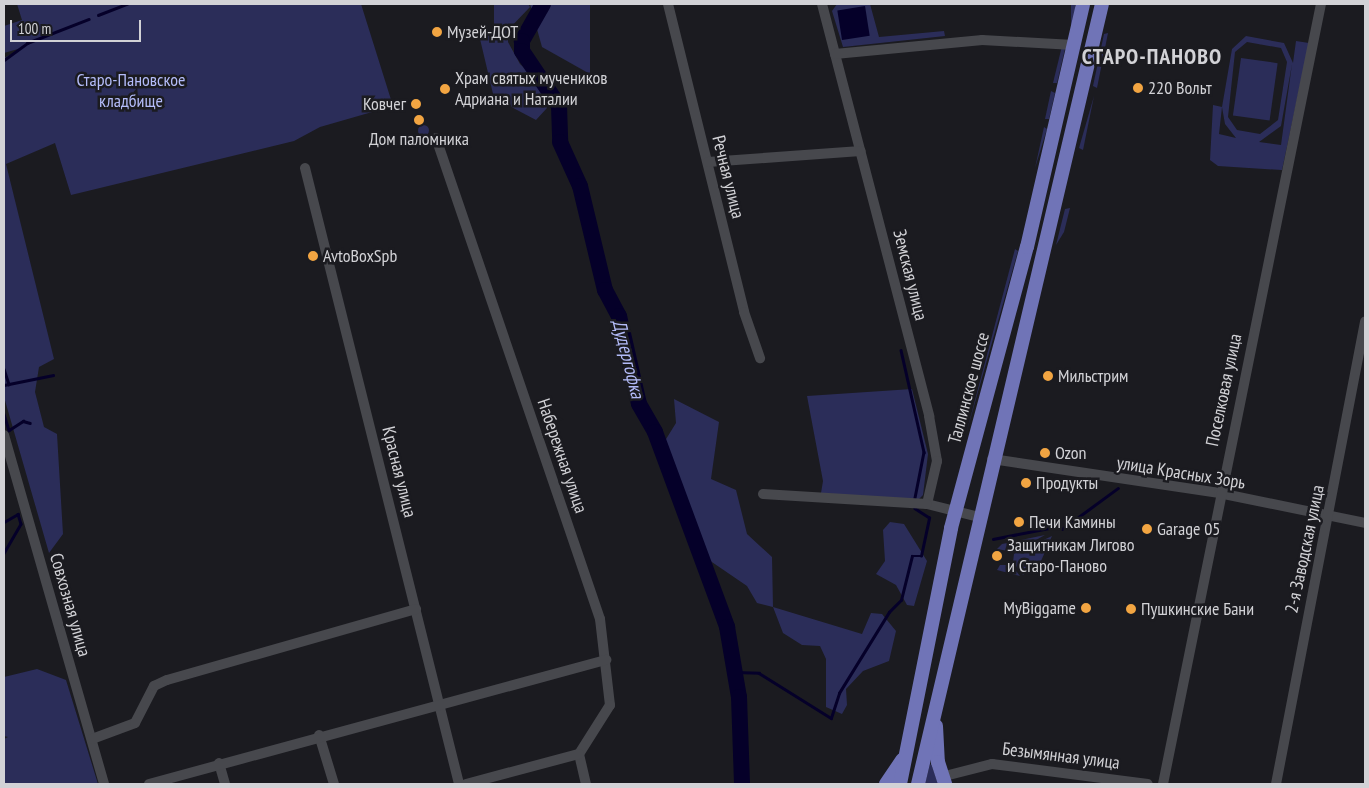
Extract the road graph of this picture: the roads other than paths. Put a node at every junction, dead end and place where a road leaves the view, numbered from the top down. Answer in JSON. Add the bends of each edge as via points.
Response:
{"nodes":[{"id":1,"x":668,"y":4,"type":"edge"},
{"id":2,"x":822,"y":4,"type":"edge"},
{"id":3,"x":1083,"y":4,"type":"edge"},
{"id":4,"x":1102,"y":4,"type":"edge"},
{"id":5,"x":1321,"y":4,"type":"edge"},
{"id":6,"x":1074,"y":45,"type":"junction"},
{"id":7,"x":835,"y":54,"type":"junction"},
{"id":8,"x":436,"y":138,"type":"dead end"},
{"id":9,"x":861,"y":151,"type":"junction"},
{"id":10,"x":708,"y":162,"type":"junction"},
{"id":11,"x":305,"y":168,"type":"dead end"},
{"id":12,"x":1365,"y":321,"type":"edge"},
{"id":13,"x":760,"y":358,"type":"dead end"},
{"id":14,"x":4,"y":435,"type":"edge"},
{"id":15,"x":992,"y":459,"type":"junction"},
{"id":16,"x":1219,"y":493,"type":"junction"},
{"id":17,"x":763,"y":494,"type":"dead end"},
{"id":18,"x":927,"y":504,"type":"junction"},
{"id":19,"x":955,"y":511,"type":"junction"},
{"id":20,"x":1330,"y":516,"type":"junction"},
{"id":21,"x":978,"y":517,"type":"junction"},
{"id":22,"x":1365,"y":523,"type":"edge"},
{"id":23,"x":416,"y":609,"type":"junction"},
{"id":24,"x":606,"y":660,"type":"junction"},
{"id":25,"x":440,"y":704,"type":"junction"},
{"id":26,"x":936,"y":705,"type":"junction"},
{"id":27,"x":319,"y":735,"type":"junction"},
{"id":28,"x":92,"y":739,"type":"junction"},
{"id":29,"x":579,"y":754,"type":"junction"},
{"id":30,"x":905,"y":756,"type":"junction"},
{"id":31,"x":220,"y":763,"type":"junction"},
{"id":32,"x":943,"y":781,"type":"edge"},
{"id":33,"x":104,"y":784,"type":"edge"},
{"id":34,"x":148,"y":784,"type":"edge"},
{"id":35,"x":225,"y":784,"type":"edge"},
{"id":36,"x":334,"y":784,"type":"edge"},
{"id":37,"x":459,"y":784,"type":"edge"},
{"id":38,"x":466,"y":784,"type":"edge"},
{"id":39,"x":586,"y":784,"type":"edge"},
{"id":40,"x":886,"y":784,"type":"edge"},
{"id":41,"x":900,"y":784,"type":"edge"},
{"id":42,"x":918,"y":784,"type":"edge"},
{"id":43,"x":1148,"y":784,"type":"edge"},
{"id":44,"x":1163,"y":784,"type":"edge"},
{"id":45,"x":1276,"y":784,"type":"edge"}],
"edges":[{"from":1,"to":10,"type":"street","name":"Речная улица"},
{"from":2,"to":7,"type":"street","name":"Земская улица"},
{"from":3,"to":6,"type":"main road","name":"Таллинское шоссе"},
{"from":4,"to":15,"type":"main road"},
{"from":5,"to":16,"type":"street","name":"Поселковая улица"},
{"from":6,"to":7,"type":"street","via":[[982,40]]},
{"from":6,"to":19,"type":"main road","name":"Таллинское шоссе","via":[[1027,247]]},
{"from":7,"to":9,"type":"street","name":"Земская улица"},
{"from":8,"to":24,"type":"street","name":"Набережная улица","via":[[600,619]]},
{"from":9,"to":10,"type":"street"},
{"from":9,"to":18,"type":"street","name":"Земская улица","via":[[937,461]]},
{"from":10,"to":13,"type":"street","name":"Речная улица","via":[[744,312]]},
{"from":11,"to":23,"type":"street","name":"Красная улица"},
{"from":12,"to":20,"type":"street","name":"2-я Заводская улица"},
{"from":14,"to":28,"type":"street","name":"Совхозная улица"},
{"from":15,"to":16,"type":"street","name":"улица Красных Зорь"},
{"from":15,"to":21,"type":"main road"},
{"from":16,"to":20,"type":"street","name":"улица Красных Зорь"},
{"from":16,"to":44,"type":"street","name":"Поселковая улица"},
{"from":17,"to":18,"type":"street"},
{"from":18,"to":19,"type":"street"},
{"from":19,"to":21,"type":"street"},
{"from":19,"to":30,"type":"main road","name":"Таллинское шоссе"},
{"from":20,"to":22,"type":"street","name":"улица Красных Зорь"},
{"from":20,"to":45,"type":"street","name":"2-я Заводская улица"},
{"from":21,"to":26,"type":"main road"},
{"from":23,"to":25,"type":"street","name":"Красная улица"},
{"from":23,"to":28,"type":"street","via":[[167,680],[154,686],[136,723]]},
{"from":24,"to":25,"type":"street"},
{"from":24,"to":29,"type":"street","name":"Набережная улица","via":[[610,705]]},
{"from":25,"to":27,"type":"street"},
{"from":25,"to":37,"type":"street","name":"Красная улица"},
{"from":26,"to":32,"type":"main road"},
{"from":26,"to":42,"type":"main road"},
{"from":27,"to":31,"type":"street"},
{"from":27,"to":36,"type":"street"},
{"from":28,"to":33,"type":"street","name":"Совхозная улица"},
{"from":29,"to":38,"type":"street"},
{"from":29,"to":39,"type":"street"},
{"from":30,"to":40,"type":"main road"},
{"from":30,"to":41,"type":"main road","name":"Таллинское шоссе"},
{"from":31,"to":34,"type":"street"},
{"from":31,"to":35,"type":"street"},
{"from":32,"to":43,"type":"street","name":"Безымянная улица","via":[[992,764]]}]}
